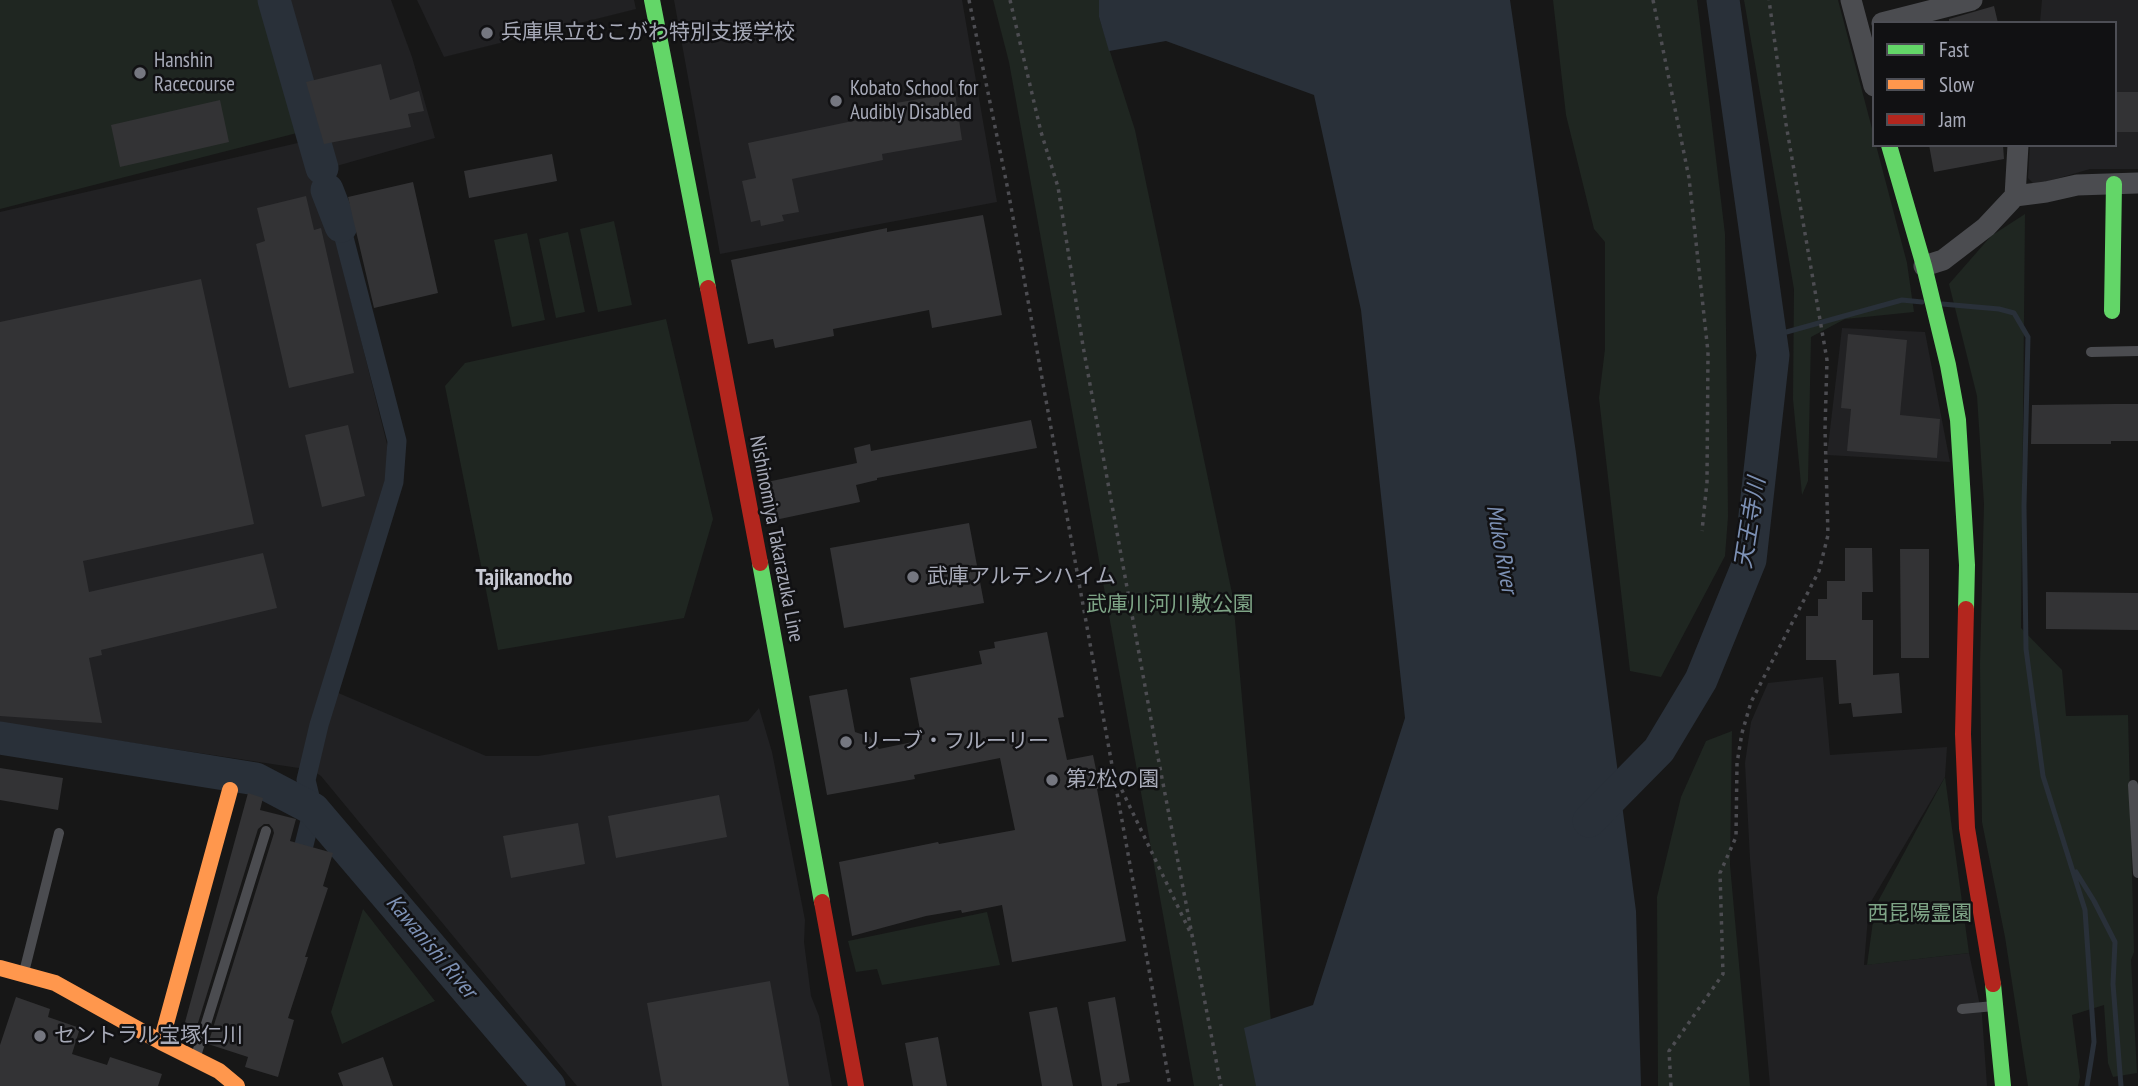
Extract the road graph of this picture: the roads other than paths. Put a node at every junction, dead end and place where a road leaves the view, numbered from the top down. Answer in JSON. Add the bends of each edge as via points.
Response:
{"nodes":[{"id":1,"x":652,"y":0,"type":"edge"},
{"id":2,"x":1851,"y":0,"type":"edge"},
{"id":3,"x":1972,"y":0,"type":"edge"},
{"id":4,"x":1928,"y":11,"type":"edge"},
{"id":5,"x":1890,"y":21,"type":"edge"},
{"id":6,"x":1866,"y":28,"type":"edge"},
{"id":7,"x":1872,"y":72,"type":"edge"},
{"id":8,"x":1890,"y":147,"type":"edge"},
{"id":9,"x":2018,"y":147,"type":"edge"},
{"id":10,"x":2138,"y":183,"type":"edge"},
{"id":11,"x":2114,"y":184,"type":"junction"},
{"id":12,"x":2015,"y":196,"type":"junction"},
{"id":13,"x":1924,"y":266,"type":"junction"},
{"id":14,"x":2112,"y":311,"type":"dead end"},
{"id":15,"x":2138,"y":351,"type":"edge"},
{"id":16,"x":2091,"y":352,"type":"dead end"},
{"id":17,"x":2133,"y":785,"type":"dead end"},
{"id":18,"x":230,"y":790,"type":"dead end"},
{"id":19,"x":266,"y":831,"type":"dead end"},
{"id":20,"x":58,"y":834,"type":"dead end"},
{"id":21,"x":2137,"y":861,"type":"edge"},
{"id":22,"x":2138,"y":873,"type":"edge"},
{"id":23,"x":0,"y":968,"type":"edge"},
{"id":24,"x":24,"y":974,"type":"junction"},
{"id":25,"x":1997,"y":1006,"type":"junction"},
{"id":26,"x":1962,"y":1009,"type":"dead end"},
{"id":27,"x":161,"y":1042,"type":"junction"},
{"id":28,"x":195,"y":1059,"type":"junction"},
{"id":29,"x":237,"y":1086,"type":"edge"},
{"id":30,"x":856,"y":1086,"type":"edge"},
{"id":31,"x":2003,"y":1086,"type":"edge"}],
"edges":[{"from":1,"to":30,"type":"street","name":"Nishinomiya Takarazuka Line"},
{"from":2,"to":6,"type":"street"},
{"from":3,"to":4,"type":"street"},
{"from":4,"to":5,"type":"street"},
{"from":6,"to":7,"type":"street"},
{"from":8,"to":13,"type":"street"},
{"from":9,"to":12,"type":"street"},
{"from":10,"to":11,"type":"street"},
{"from":11,"to":12,"type":"street"},
{"from":11,"to":14,"type":"street"},
{"from":12,"to":13,"type":"street","via":[[1954,252]]},
{"from":13,"to":25,"type":"street","via":[[1958,419],[1966,541],[1963,734],[1967,828]]},
{"from":15,"to":16,"type":"lane"},
{"from":17,"to":21,"type":"lane"},
{"from":18,"to":27,"type":"street"},
{"from":19,"to":28,"type":"lane"},
{"from":20,"to":24,"type":"lane"},
{"from":21,"to":22,"type":"lane"},
{"from":23,"to":24,"type":"street"},
{"from":24,"to":27,"type":"street","via":[[55,983]]},
{"from":25,"to":26,"type":"lane"},
{"from":25,"to":31,"type":"street"},
{"from":27,"to":28,"type":"street"},
{"from":28,"to":29,"type":"street"}]}
